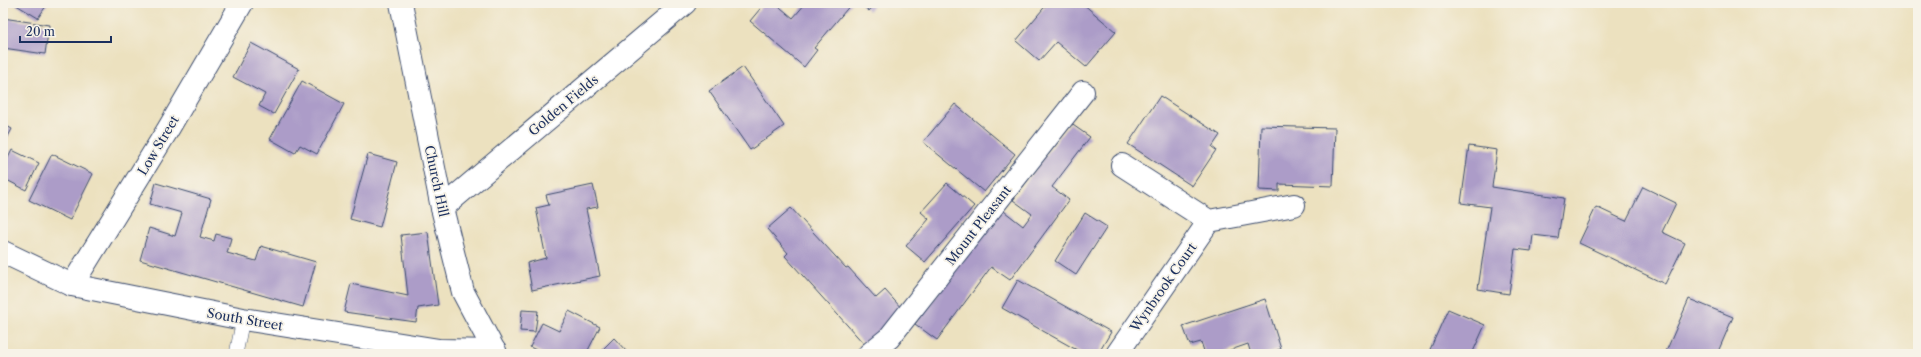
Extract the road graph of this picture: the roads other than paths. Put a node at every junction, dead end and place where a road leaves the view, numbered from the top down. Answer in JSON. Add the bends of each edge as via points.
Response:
{"nodes":[{"id":1,"x":242,"y":3,"type":"edge"},
{"id":2,"x":685,"y":3,"type":"edge"},
{"id":3,"x":398,"y":5,"type":"edge"},
{"id":4,"x":1083,"y":92,"type":"dead end"},
{"id":5,"x":1122,"y":165,"type":"dead end"},
{"id":6,"x":1294,"y":205,"type":"dead end"},
{"id":7,"x":442,"y":208,"type":"junction"},
{"id":8,"x":1209,"y":221,"type":"junction"},
{"id":9,"x":3,"y":252,"type":"edge"},
{"id":10,"x":72,"y":285,"type":"junction"},
{"id":11,"x":243,"y":319,"type":"junction"},
{"id":12,"x":495,"y":352,"type":"edge"},
{"id":13,"x":236,"y":354,"type":"edge"},
{"id":14,"x":869,"y":354,"type":"edge"},
{"id":15,"x":1117,"y":354,"type":"edge"}],
"edges":[{"from":1,"to":10,"type":"street","name":"Low Street"},
{"from":2,"to":7,"type":"street","name":"Golden Fields"},
{"from":3,"to":7,"type":"street","name":"Church Hill"},
{"from":4,"to":14,"type":"street","name":"Mount Pleasant","via":[[889,338]]},
{"from":5,"to":8,"type":"street"},
{"from":6,"to":8,"type":"street"},
{"from":7,"to":12,"type":"street","name":"Church Hill","via":[[463,292]]},
{"from":8,"to":15,"type":"street","name":"Wynbrook Court"},
{"from":9,"to":10,"type":"street","name":"South Street"},
{"from":10,"to":11,"type":"street","name":"South Street"},
{"from":11,"to":12,"type":"street","name":"South Street","via":[[439,350]]},
{"from":11,"to":13,"type":"lane"}]}
